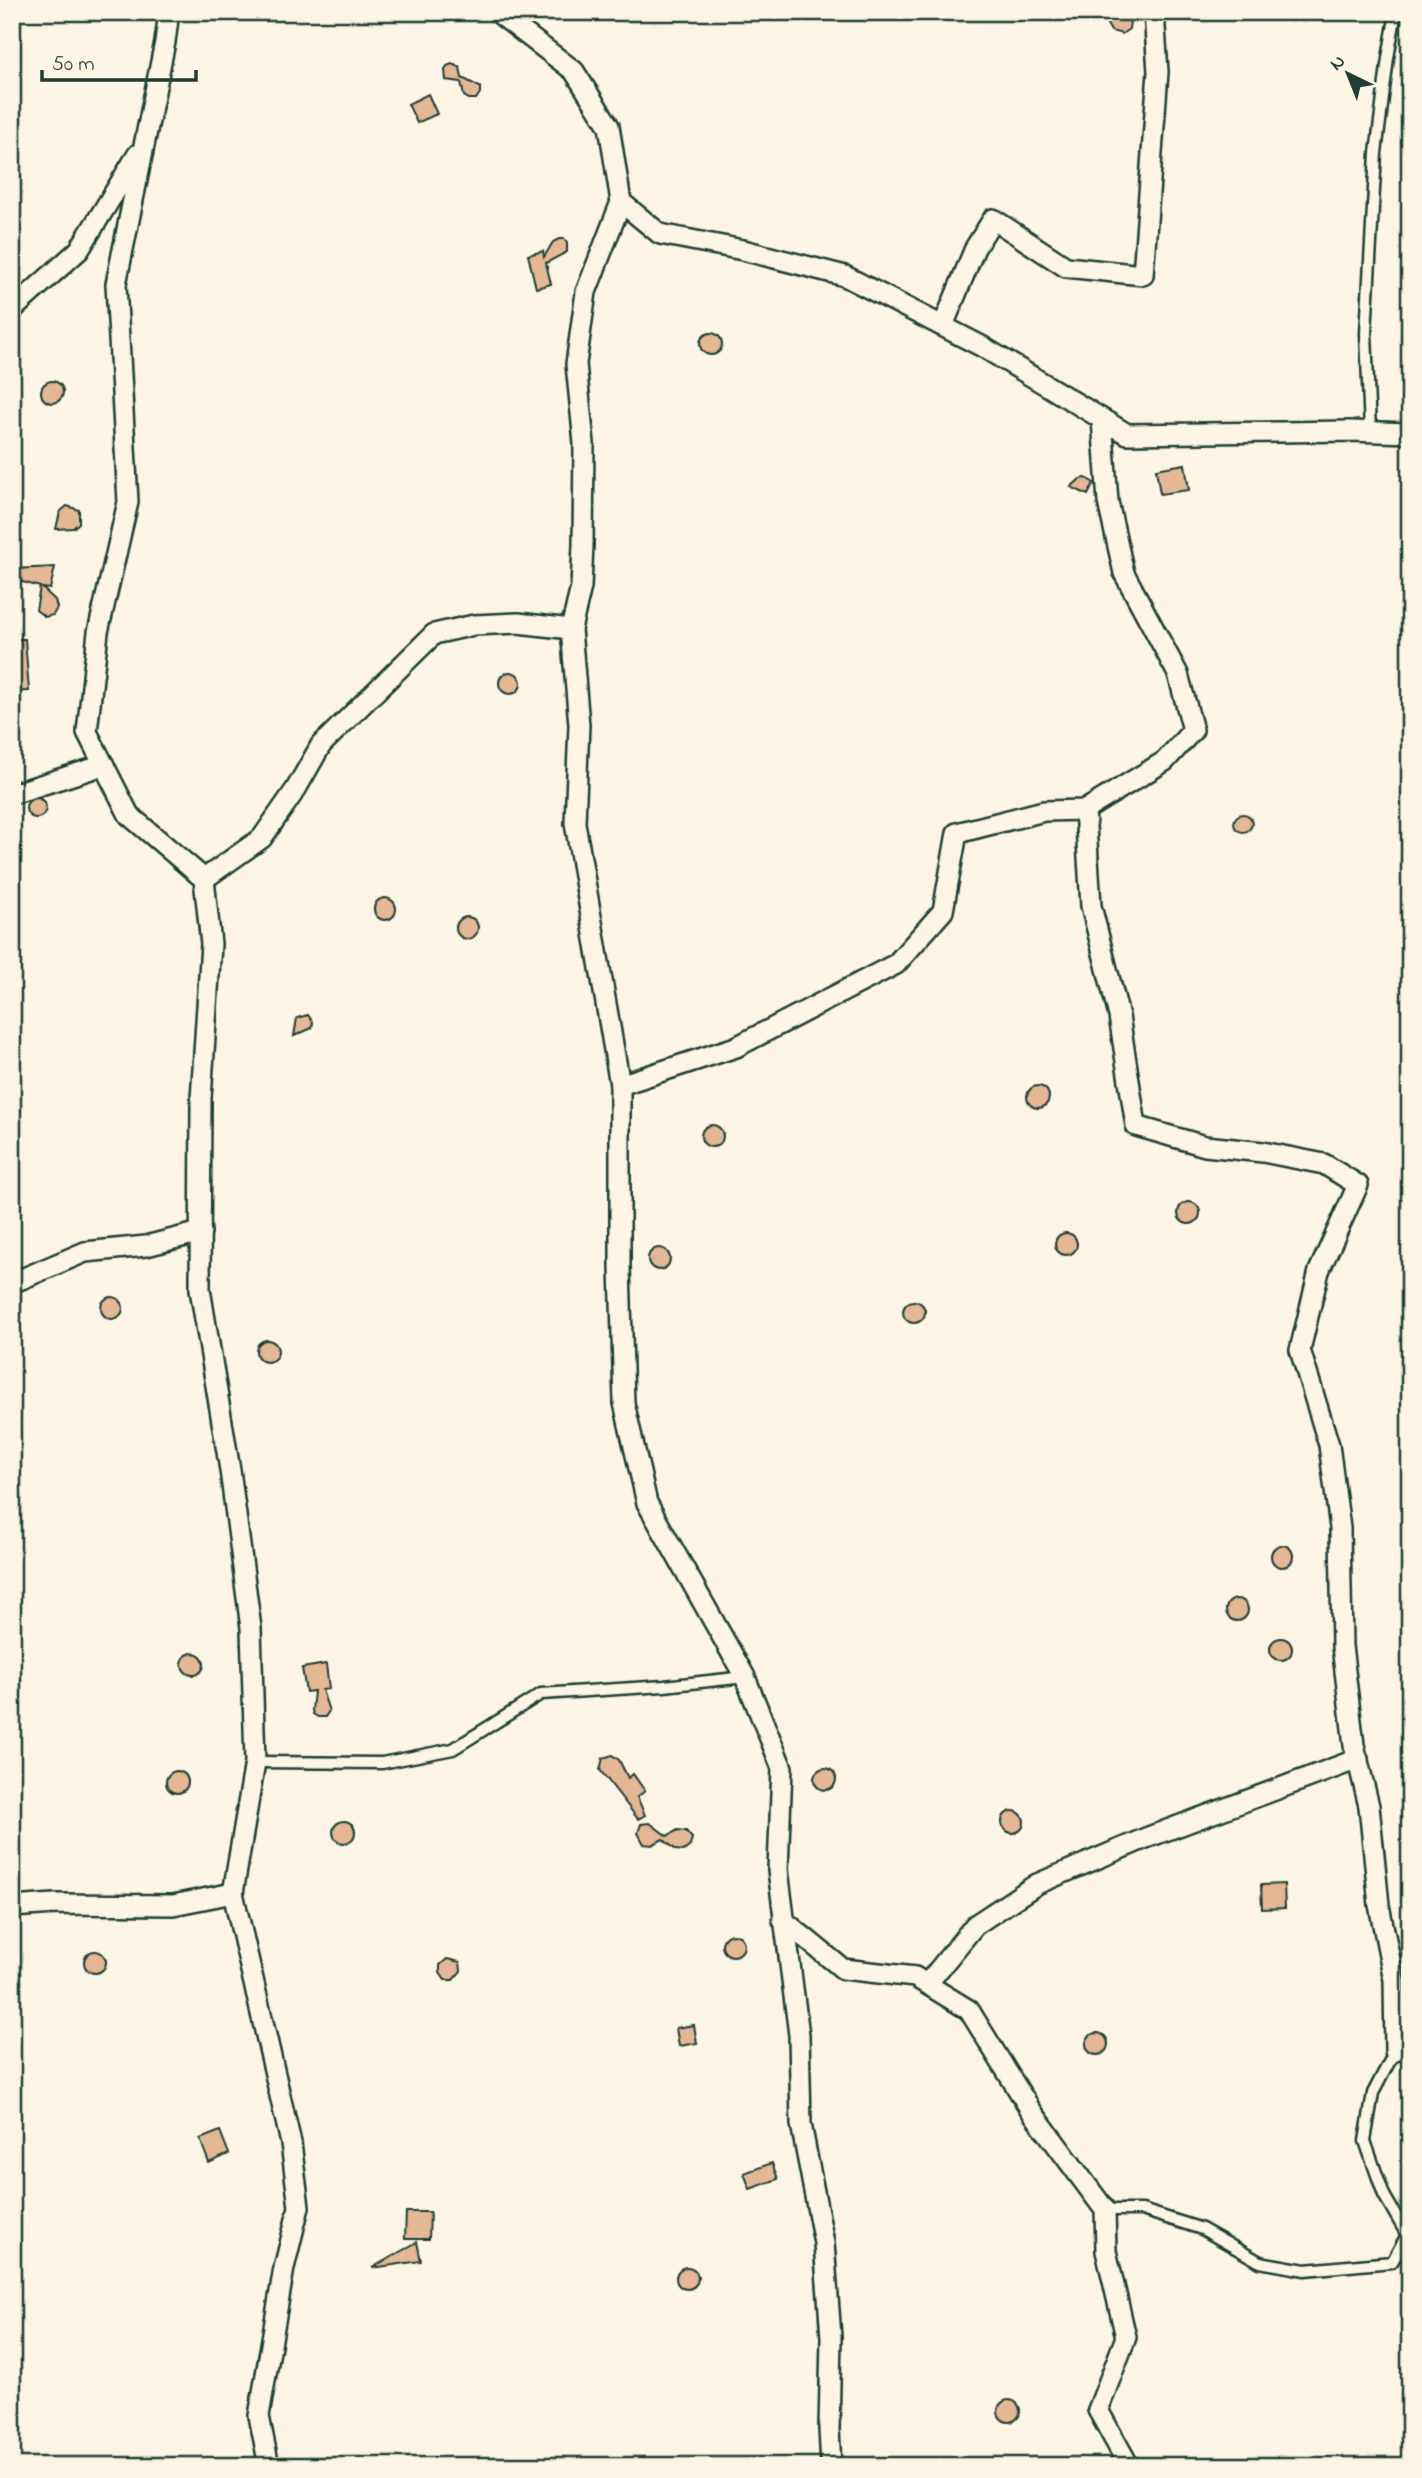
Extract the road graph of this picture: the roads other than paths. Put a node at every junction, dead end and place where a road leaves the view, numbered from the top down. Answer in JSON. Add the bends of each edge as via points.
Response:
{"nodes":[{"id":1,"x":169,"y":12,"type":"edge"},
{"id":2,"x":497,"y":12,"type":"edge"},
{"id":3,"x":1154,"y":12,"type":"edge"},
{"id":4,"x":1396,"y":12,"type":"edge"},
{"id":5,"x":145,"y":143,"type":"junction"},
{"id":6,"x":621,"y":202,"type":"junction"},
{"id":7,"x":12,"y":310,"type":"edge"},
{"id":8,"x":943,"y":326,"type":"junction"},
{"id":9,"x":1102,"y":419,"type":"junction"},
{"id":10,"x":1370,"y":431,"type":"junction"},
{"id":11,"x":1410,"y":433,"type":"edge"},
{"id":12,"x":571,"y":629,"type":"junction"},
{"id":13,"x":104,"y":765,"type":"junction"},
{"id":14,"x":12,"y":794,"type":"edge"},
{"id":15,"x":1085,"y":810,"type":"junction"},
{"id":16,"x":204,"y":878,"type":"junction"},
{"id":17,"x":620,"y":1085,"type":"junction"},
{"id":18,"x":201,"y":1232,"type":"junction"},
{"id":19,"x":12,"y":1283,"type":"edge"},
{"id":20,"x":746,"y":1676,"type":"junction"},
{"id":21,"x":1358,"y":1759,"type":"junction"},
{"id":22,"x":255,"y":1762,"type":"junction"},
{"id":23,"x":233,"y":1893,"type":"junction"},
{"id":24,"x":12,"y":1907,"type":"edge"},
{"id":25,"x":783,"y":1920,"type":"junction"},
{"id":26,"x":927,"y":1984,"type":"junction"},
{"id":27,"x":1403,"y":2050,"type":"edge"},
{"id":28,"x":1105,"y":2210,"type":"junction"},
{"id":29,"x":269,"y":2466,"type":"edge"},
{"id":30,"x":831,"y":2466,"type":"edge"},
{"id":31,"x":1129,"y":2466,"type":"edge"}],
"edges":[{"from":1,"to":5,"type":"street"},
{"from":2,"to":6,"type":"street","via":[[574,71],[609,126]]},
{"from":3,"to":8,"type":"street","via":[[1158,72],[1143,275],[1066,267],[993,219],[975,248]]},
{"from":4,"to":10,"type":"lane","via":[[1376,153],[1366,333]]},
{"from":5,"to":7,"type":"street","via":[[79,250]]},
{"from":5,"to":13,"type":"street","via":[[116,285],[128,502],[98,632],[87,732]]},
{"from":6,"to":8,"type":"street","via":[[660,234],[845,276]]},
{"from":6,"to":12,"type":"street","via":[[586,292],[576,364],[584,443],[583,545]]},
{"from":8,"to":9,"type":"street"},
{"from":9,"to":10,"type":"street","via":[[1127,434]]},
{"from":9,"to":15,"type":"street","via":[[1108,502],[1124,573],[1178,674],[1192,730],[1164,761]]},
{"from":10,"to":11,"type":"street"},
{"from":12,"to":16,"type":"street","via":[[518,623],[474,625],[434,634],[321,745],[262,838]]},
{"from":12,"to":17,"type":"street","via":[[579,725],[575,823]]},
{"from":13,"to":14,"type":"street"},
{"from":13,"to":16,"type":"street","via":[[129,815]]},
{"from":15,"to":17,"type":"street","via":[[1044,811],[957,832],[943,911],[896,964],[736,1047]]},
{"from":15,"to":21,"type":"street","via":[[1091,906],[1119,1016],[1136,1126],[1205,1146],[1324,1164],[1358,1185],[1319,1271],[1300,1350],[1329,1445],[1340,1528],[1342,1646]]},
{"from":16,"to":18,"type":"street","via":[[211,944],[201,1099]]},
{"from":17,"to":20,"type":"street","via":[[624,1403],[647,1503]]},
{"from":18,"to":19,"type":"street","via":[[146,1246],[85,1252]]},
{"from":18,"to":22,"type":"street","via":[[200,1289],[251,1628]]},
{"from":20,"to":22,"type":"lane","via":[[541,1694],[453,1749],[382,1763]]},
{"from":20,"to":25,"type":"street","via":[[782,1768],[778,1870]]},
{"from":21,"to":26,"type":"street","via":[[1158,1833],[1037,1884],[975,1925]]},
{"from":21,"to":27,"type":"street","via":[[1369,1806],[1379,1905]]},
{"from":22,"to":23,"type":"street"},
{"from":23,"to":24,"type":"street","via":[[173,1905]]},
{"from":23,"to":29,"type":"street","via":[[291,2143],[299,2207],[259,2416]]},
{"from":25,"to":26,"type":"street","via":[[843,1969],[915,1977]]},
{"from":25,"to":30,"type":"street","via":[[799,2035],[801,2124],[824,2243],[831,2337]]},
{"from":26,"to":28,"type":"street","via":[[969,2010],[1030,2109]]},
{"from":27,"to":28,"type":"lane","via":[[1373,2093],[1365,2141],[1384,2195],[1407,2235],[1392,2262],[1305,2270],[1271,2264],[1202,2230],[1142,2210]]},
{"from":28,"to":31,"type":"street","via":[[1106,2251],[1126,2337],[1098,2410]]}]}
